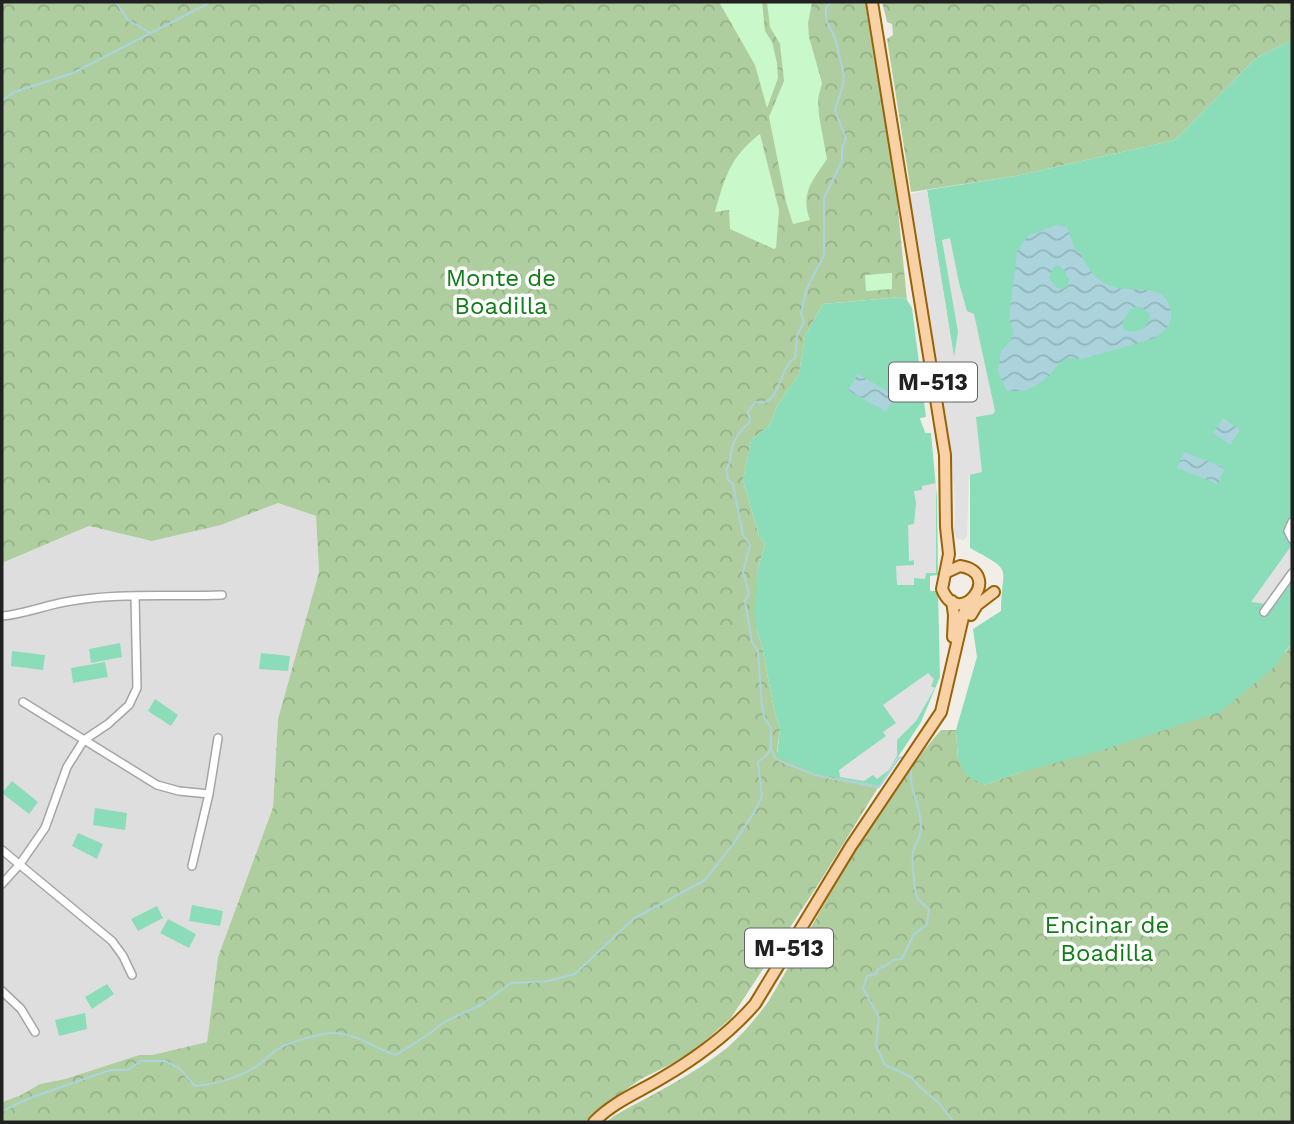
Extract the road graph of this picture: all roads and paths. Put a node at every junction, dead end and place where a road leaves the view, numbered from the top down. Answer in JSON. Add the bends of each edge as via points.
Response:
{"nodes":[{"id":1,"x":872,"y":2,"type":"edge"},
{"id":2,"x":947,"y":491,"type":"junction"},
{"id":3,"x":1292,"y":522,"type":"edge"},
{"id":4,"x":1292,"y":539,"type":"edge"},
{"id":5,"x":965,"y":566,"type":"junction"},
{"id":6,"x":947,"y":572,"type":"junction"},
{"id":7,"x":1292,"y":573,"type":"edge"},
{"id":8,"x":994,"y":592,"type":"dead end"},
{"id":9,"x":222,"y":595,"type":"dead end"},
{"id":10,"x":135,"y":596,"type":"junction"},
{"id":11,"x":975,"y":597,"type":"junction"},
{"id":12,"x":952,"y":601,"type":"junction"},
{"id":13,"x":1264,"y":612,"type":"dead end"},
{"id":14,"x":2,"y":617,"type":"edge"},
{"id":15,"x":945,"y":701,"type":"junction"},
{"id":16,"x":23,"y":702,"type":"dead end"},
{"id":17,"x":933,"y":723,"type":"junction"},
{"id":18,"x":218,"y":738,"type":"dead end"},
{"id":19,"x":84,"y":740,"type":"junction"},
{"id":20,"x":209,"y":794,"type":"junction"},
{"id":21,"x":2,"y":850,"type":"edge"},
{"id":22,"x":20,"y":864,"type":"junction"},
{"id":23,"x":192,"y":866,"type":"dead end"},
{"id":24,"x":2,"y":884,"type":"edge"},
{"id":25,"x":132,"y":975,"type":"dead end"},
{"id":26,"x":2,"y":991,"type":"edge"},
{"id":27,"x":35,"y":1032,"type":"dead end"},
{"id":28,"x":594,"y":1122,"type":"edge"}],
"edges":[{"from":1,"to":2,"type":"main road","number":"M-513"},
{"from":2,"to":5,"type":"main road","number":"M-513","via":[[951,533]]},
{"from":2,"to":6,"type":"main road","number":"M-513"},
{"from":3,"to":4,"type":"street","via":[[1288,531]]},
{"from":5,"to":6,"type":"main road"},
{"from":5,"to":11,"type":"main road","number":"M-513","via":[[979,581]]},
{"from":6,"to":12,"type":"main road","number":"M-513","via":[[942,589]]},
{"from":7,"to":13,"type":"street"},
{"from":8,"to":15,"type":"main road","via":[[972,613]]},
{"from":9,"to":10,"type":"street"},
{"from":10,"to":14,"type":"street","via":[[65,602]]},
{"from":10,"to":19,"type":"street","via":[[137,688],[129,705]]},
{"from":11,"to":12,"type":"main road","via":[[961,604]]},
{"from":11,"to":15,"type":"main road","number":"M-513","via":[[964,613]]},
{"from":12,"to":17,"type":"main road","number":"M-513","via":[[945,687]]},
{"from":15,"to":17,"type":"main road","number":"M-513"},
{"from":16,"to":19,"type":"street"},
{"from":17,"to":28,"type":"main road","number":"M-513","via":[[755,1004],[703,1053],[625,1098]]},
{"from":18,"to":20,"type":"street"},
{"from":19,"to":20,"type":"street","via":[[157,785]]},
{"from":19,"to":22,"type":"street","via":[[67,766],[45,828]]},
{"from":20,"to":23,"type":"street"},
{"from":21,"to":22,"type":"street"},
{"from":22,"to":24,"type":"street"},
{"from":22,"to":25,"type":"street","via":[[112,941]]},
{"from":26,"to":27,"type":"street","via":[[21,1009]]}]}
